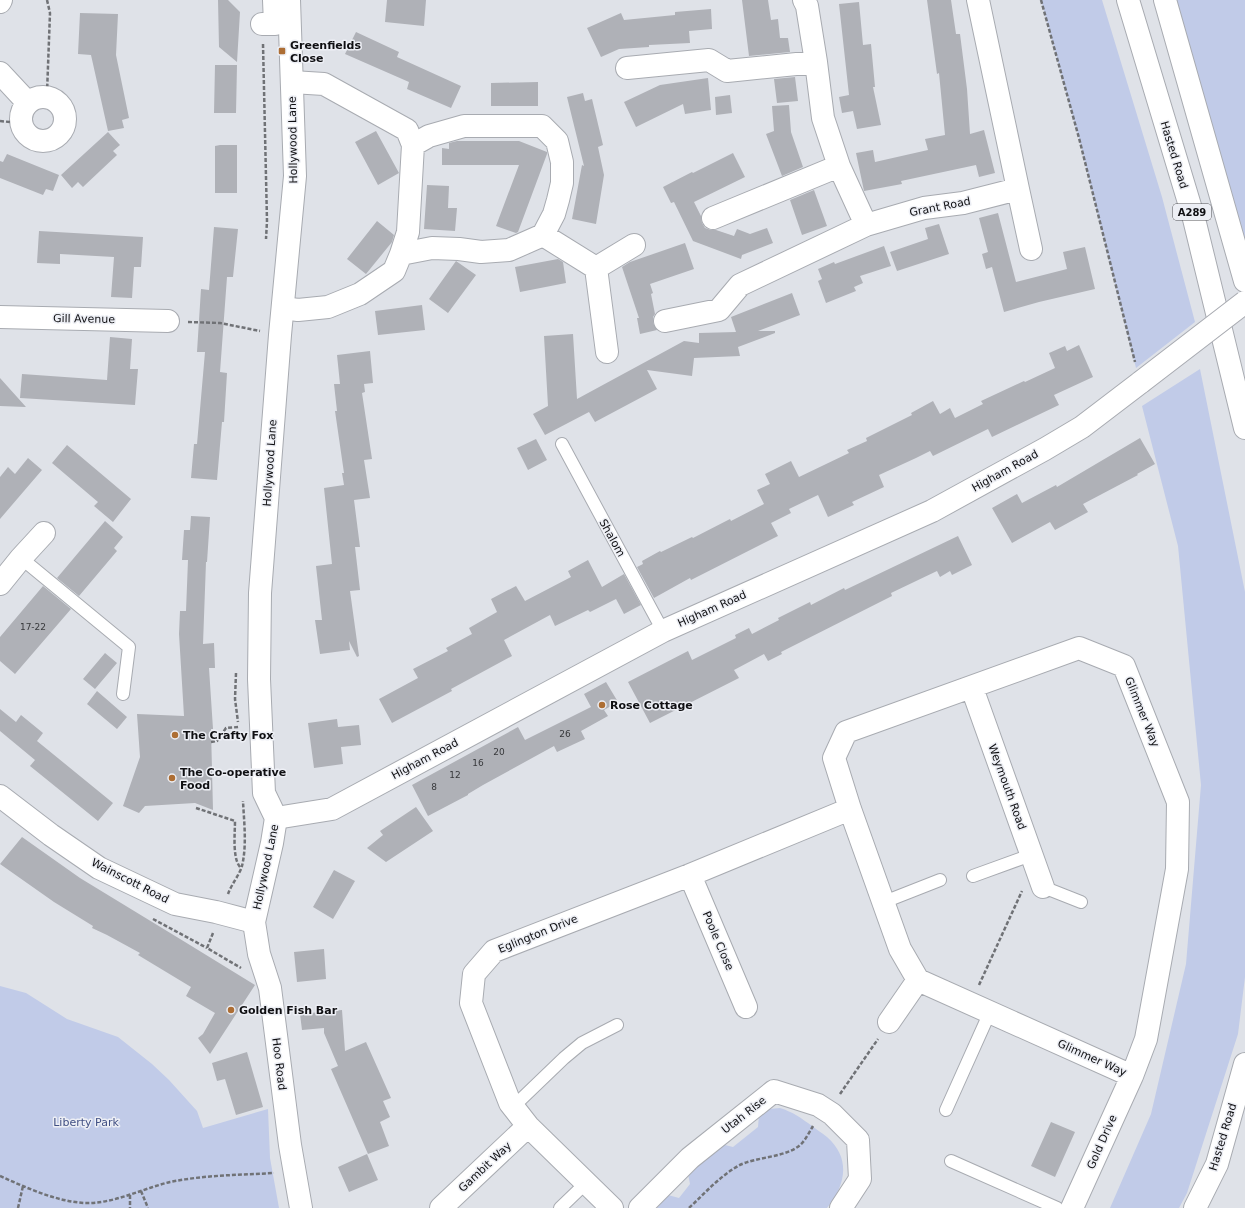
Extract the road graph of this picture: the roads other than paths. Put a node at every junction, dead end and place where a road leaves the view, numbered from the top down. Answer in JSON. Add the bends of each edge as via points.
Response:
{"nodes":[{"id":1,"x":274,"y":0,"type":"edge"},
{"id":2,"x":289,"y":0,"type":"edge"},
{"id":3,"x":804,"y":0,"type":"edge"},
{"id":4,"x":978,"y":0,"type":"edge"},
{"id":5,"x":1128,"y":0,"type":"edge"},
{"id":6,"x":1165,"y":0,"type":"edge"},
{"id":7,"x":262,"y":24,"type":"dead end"},
{"id":8,"x":816,"y":62,"type":"junction"},
{"id":9,"x":627,"y":68,"type":"dead end"},
{"id":10,"x":0,"y":73,"type":"edge"},
{"id":11,"x":292,"y":82,"type":"junction"},
{"id":12,"x":24,"y":111,"type":"edge"},
{"id":13,"x":413,"y":144,"type":"junction"},
{"id":14,"x":839,"y":166,"type":"junction"},
{"id":15,"x":1018,"y":189,"type":"junction"},
{"id":16,"x":713,"y":218,"type":"dead end"},
{"id":17,"x":866,"y":225,"type":"junction"},
{"id":18,"x":543,"y":234,"type":"junction"},
{"id":19,"x":634,"y":245,"type":"dead end"},
{"id":20,"x":1031,"y":249,"type":"dead end"},
{"id":21,"x":401,"y":254,"type":"junction"},
{"id":22,"x":596,"y":268,"type":"junction"},
{"id":23,"x":1245,"y":281,"type":"edge"},
{"id":24,"x":1245,"y":302,"type":"edge"},
{"id":25,"x":283,"y":308,"type":"junction"},
{"id":26,"x":0,"y":317,"type":"edge"},
{"id":27,"x":168,"y":321,"type":"road end"},
{"id":28,"x":665,"y":321,"type":"dead end"},
{"id":29,"x":607,"y":352,"type":"dead end"},
{"id":30,"x":1245,"y":428,"type":"edge"},
{"id":31,"x":562,"y":444,"type":"dead end"},
{"id":32,"x":44,"y":533,"type":"dead end"},
{"id":33,"x":21,"y":558,"type":"junction"},
{"id":34,"x":0,"y":584,"type":"edge"},
{"id":35,"x":663,"y":631,"type":"junction"},
{"id":36,"x":972,"y":688,"type":"junction"},
{"id":37,"x":123,"y":694,"type":"dead end"},
{"id":38,"x":1,"y":800,"type":"edge"},
{"id":39,"x":850,"y":809,"type":"junction"},
{"id":40,"x":276,"y":818,"type":"junction"},
{"id":41,"x":1033,"y":859,"type":"junction"},
{"id":42,"x":690,"y":875,"type":"junction"},
{"id":43,"x":973,"y":876,"type":"dead end"},
{"id":44,"x":940,"y":880,"type":"dead end"},
{"id":45,"x":1043,"y":886,"type":"joint"},
{"id":46,"x":884,"y":902,"type":"junction"},
{"id":47,"x":1081,"y":902,"type":"dead end"},
{"id":48,"x":254,"y":922,"type":"junction"},
{"id":49,"x":918,"y":980,"type":"junction"},
{"id":50,"x":746,"y":1007,"type":"dead end"},
{"id":51,"x":980,"y":1008,"type":"junction"},
{"id":52,"x":889,"y":1022,"type":"road end"},
{"id":53,"x":617,"y":1025,"type":"dead end"},
{"id":54,"x":1245,"y":1064,"type":"edge"},
{"id":55,"x":1132,"y":1076,"type":"junction"},
{"id":56,"x":513,"y":1107,"type":"junction"},
{"id":57,"x":946,"y":1110,"type":"dead end"},
{"id":58,"x":528,"y":1126,"type":"junction"},
{"id":59,"x":951,"y":1161,"type":"dead end"},
{"id":60,"x":586,"y":1183,"type":"junction"},
{"id":61,"x":301,"y":1208,"type":"edge"},
{"id":62,"x":441,"y":1208,"type":"edge"},
{"id":63,"x":560,"y":1208,"type":"edge"},
{"id":64,"x":612,"y":1208,"type":"edge"},
{"id":65,"x":640,"y":1208,"type":"edge"},
{"id":66,"x":841,"y":1208,"type":"edge"},
{"id":67,"x":1057,"y":1208,"type":"edge"},
{"id":68,"x":1072,"y":1208,"type":"edge"},
{"id":69,"x":1195,"y":1208,"type":"edge"}],
"edges":[{"from":1,"to":7,"type":"street","via":[[275,24]]},
{"from":2,"to":11,"type":"street","name":"Hollywood Lane"},
{"from":3,"to":8,"type":"street"},
{"from":4,"to":15,"type":"street"},
{"from":5,"to":30,"type":"street","name":"Hasted Road","number":"A289","via":[[1194,219]]},
{"from":6,"to":23,"type":"street","number":"A289"},
{"from":8,"to":9,"type":"street","via":[[727,71],[709,60]]},
{"from":8,"to":14,"type":"street","via":[[823,118]]},
{"from":10,"to":12,"type":"street"},
{"from":11,"to":13,"type":"street","via":[[324,84],[407,130]]},
{"from":11,"to":25,"type":"street","name":"Hollywood Lane","via":[[295,176]]},
{"from":13,"to":18,"type":"street","via":[[429,136],[464,126],[542,126],[557,141],[562,162],[562,183],[558,200]]},
{"from":13,"to":21,"type":"street","via":[[408,232]]},
{"from":14,"to":16,"type":"street"},
{"from":14,"to":17,"type":"street"},
{"from":15,"to":17,"type":"street","name":"Grant Road","via":[[963,203],[924,208]]},
{"from":15,"to":20,"type":"street"},
{"from":17,"to":28,"type":"street","name":"Grant Road","via":[[740,285],[719,310]]},
{"from":18,"to":21,"type":"street","via":[[509,250],[481,252],[432,248]]},
{"from":18,"to":22,"type":"street"},
{"from":19,"to":22,"type":"street"},
{"from":21,"to":25,"type":"street","via":[[394,271],[360,294],[328,307],[298,310]]},
{"from":22,"to":29,"type":"street"},
{"from":24,"to":35,"type":"street","name":"Higham Road","bridge":true,"via":[[1082,427],[1045,449],[932,511]]},
{"from":25,"to":40,"type":"street","name":"Hollywood Lane","via":[[260,593],[259,679],[264,793]]},
{"from":26,"to":27,"type":"street","name":"Gill Avenue"},
{"from":31,"to":35,"type":"lane","name":"Shalom"},
{"from":32,"to":33,"type":"street"},
{"from":33,"to":34,"type":"street"},
{"from":33,"to":37,"type":"lane","via":[[129,647]]},
{"from":35,"to":40,"type":"street","name":"Higham Road","via":[[332,809]]},
{"from":36,"to":39,"type":"street","name":"Glimmer Way","via":[[846,732],[834,758]]},
{"from":36,"to":41,"type":"street","name":"Weymouth Road"},
{"from":36,"to":55,"type":"street","name":"Glimmer Way","via":[[1079,648],[1124,666],[1178,802],[1177,869],[1146,1039]]},
{"from":38,"to":48,"type":"street","name":"Wainscott Road","via":[[99,868],[174,904]]},
{"from":39,"to":42,"type":"street","name":"Eglington Drive"},
{"from":39,"to":46,"type":"street","name":"Glimmer Way"},
{"from":40,"to":48,"type":"street","name":"Hollywood Lane"},
{"from":41,"to":43,"type":"lane"},
{"from":41,"to":45,"type":"street","name":"Weymouth Road"},
{"from":42,"to":50,"type":"street","name":"Poole Close"},
{"from":42,"to":56,"type":"street","name":"Eglington Drive","via":[[494,951],[474,974],[471,1003]]},
{"from":44,"to":46,"type":"lane"},
{"from":45,"to":47,"type":"lane"},
{"from":46,"to":49,"type":"street","name":"Glimmer Way","via":[[900,949]]},
{"from":48,"to":61,"type":"street","name":"Hoo Road","via":[[259,954],[270,988],[290,1145]]},
{"from":49,"to":51,"type":"street","name":"Glimmer Way"},
{"from":49,"to":52,"type":"street"},
{"from":51,"to":55,"type":"street","name":"Glimmer Way"},
{"from":51,"to":57,"type":"lane"},
{"from":53,"to":56,"type":"lane","via":[[582,1043]]},
{"from":54,"to":69,"type":"street","name":"Hasted Road","via":[[1217,1164]]},
{"from":55,"to":68,"type":"street","name":"Gold Drive"},
{"from":56,"to":58,"type":"street","name":"Eglington Drive"},
{"from":58,"to":60,"type":"street","name":"Eglington Drive"},
{"from":58,"to":62,"type":"street","name":"Gambit Way"},
{"from":59,"to":67,"type":"lane"},
{"from":60,"to":63,"type":"lane"},
{"from":60,"to":64,"type":"street","name":"Eglington Drive"},
{"from":65,"to":66,"type":"street","name":"Utah Rise","via":[[690,1158],[774,1091],[829,1107],[858,1140],[860,1179]]}]}
